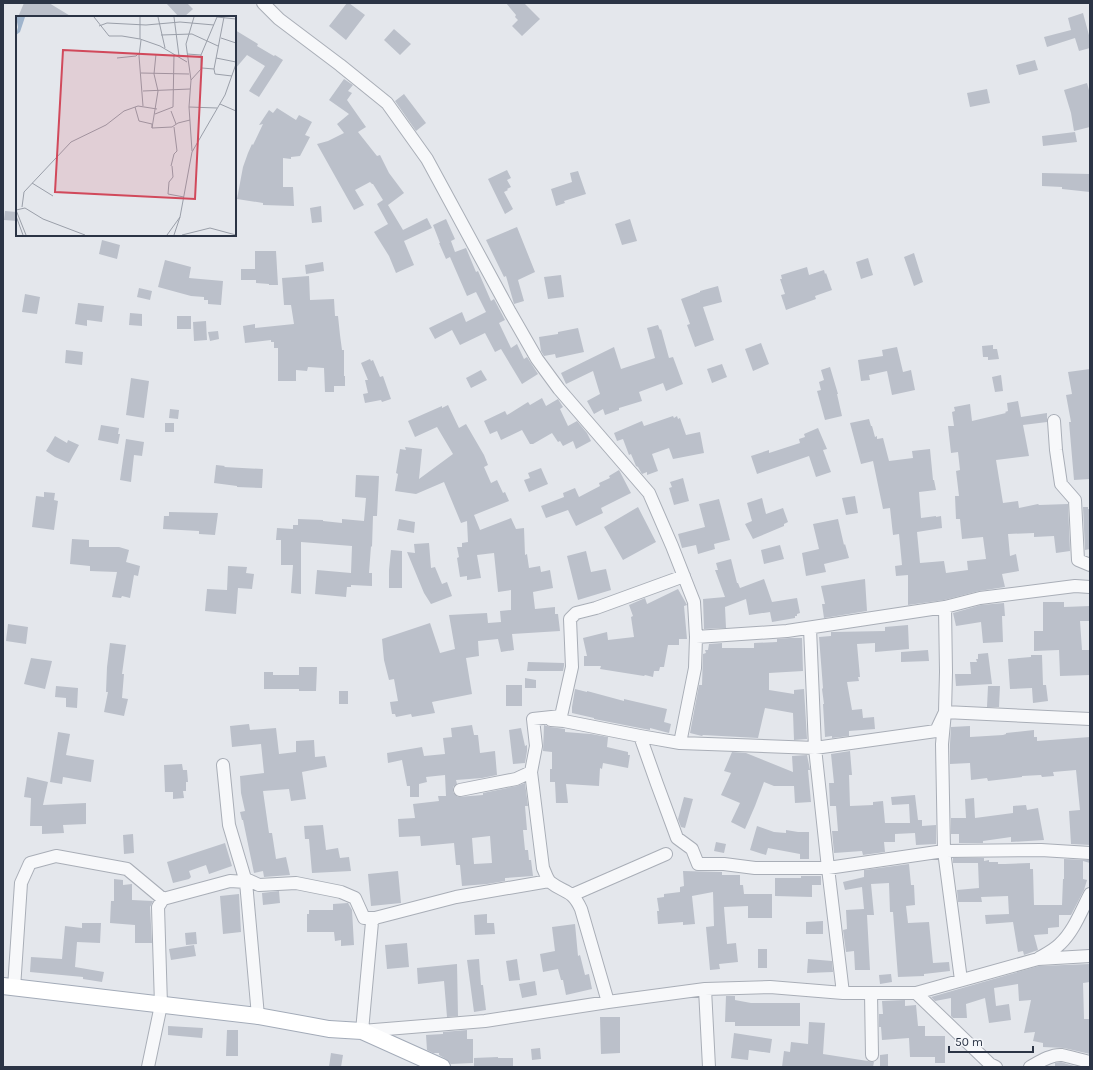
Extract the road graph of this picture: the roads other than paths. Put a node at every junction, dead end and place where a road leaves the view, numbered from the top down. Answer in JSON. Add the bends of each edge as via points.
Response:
{"nodes":[{"id":1,"x":263,"y":3,"type":"edge"},
{"id":2,"x":1054,"y":421,"type":"dead end"},
{"id":3,"x":1090,"y":564,"type":"edge"},
{"id":4,"x":684,"y":576,"type":"junction"},
{"id":5,"x":1090,"y":588,"type":"edge"},
{"id":6,"x":945,"y":607,"type":"junction"},
{"id":7,"x":810,"y":628,"type":"junction"},
{"id":8,"x":696,"y":637,"type":"junction"},
{"id":9,"x":945,"y":712,"type":"junction"},
{"id":10,"x":533,"y":719,"type":"junction"},
{"id":11,"x":1090,"y":719,"type":"edge"},
{"id":12,"x":640,"y":736,"type":"junction"},
{"id":13,"x":680,"y":743,"type":"junction"},
{"id":14,"x":815,"y":748,"type":"junction"},
{"id":15,"x":223,"y":765,"type":"dead end"},
{"id":16,"x":531,"y":772,"type":"junction"},
{"id":17,"x":460,"y":790,"type":"dead end"},
{"id":18,"x":944,"y":851,"type":"junction"},
{"id":19,"x":1090,"y":852,"type":"edge"},
{"id":20,"x":666,"y":854,"type":"dead end"},
{"id":21,"x":828,"y":868,"type":"junction"},
{"id":22,"x":246,"y":880,"type":"junction"},
{"id":23,"x":550,"y":881,"type":"junction"},
{"id":24,"x":1090,"y":894,"type":"edge"},
{"id":25,"x":572,"y":895,"type":"junction"},
{"id":26,"x":163,"y":899,"type":"junction"},
{"id":27,"x":374,"y":918,"type":"junction"},
{"id":28,"x":1059,"y":946,"type":"junction"},
{"id":29,"x":1090,"y":956,"type":"edge"},
{"id":30,"x":1064,"y":958,"type":"junction"},
{"id":31,"x":1038,"y":959,"type":"junction"},
{"id":32,"x":961,"y":980,"type":"junction"},
{"id":33,"x":9,"y":987,"type":"edge"},
{"id":34,"x":705,"y":989,"type":"junction"},
{"id":35,"x":843,"y":993,"type":"junction"},
{"id":36,"x":871,"y":993,"type":"junction"},
{"id":37,"x":916,"y":993,"type":"junction"},
{"id":38,"x":608,"y":1002,"type":"junction"},
{"id":39,"x":161,"y":1005,"type":"junction"},
{"id":40,"x":258,"y":1016,"type":"junction"},
{"id":41,"x":362,"y":1031,"type":"junction"},
{"id":42,"x":872,"y":1054,"type":"dead end"},
{"id":43,"x":1090,"y":1062,"type":"edge"},
{"id":44,"x":148,"y":1067,"type":"edge"},
{"id":45,"x":442,"y":1067,"type":"edge"},
{"id":46,"x":709,"y":1067,"type":"edge"},
{"id":47,"x":996,"y":1067,"type":"edge"},
{"id":48,"x":1030,"y":1067,"type":"edge"}],
"edges":[{"from":1,"to":4,"type":"street","via":[[279,19],[387,103],[427,159],[537,359],[559,389],[649,493]]},
{"from":2,"to":3,"type":"street","via":[[1061,484],[1075,500],[1078,560]]},
{"from":4,"to":8,"type":"street","via":[[694,602]]},
{"from":4,"to":10,"type":"street","via":[[576,613],[570,619],[572,667],[561,716]]},
{"from":5,"to":6,"type":"street","via":[[1075,586],[980,598]]},
{"from":6,"to":7,"type":"street"},
{"from":6,"to":9,"type":"street"},
{"from":7,"to":8,"type":"street"},
{"from":7,"to":14,"type":"street"},
{"from":8,"to":13,"type":"street","via":[[695,668]]},
{"from":9,"to":11,"type":"street"},
{"from":9,"to":14,"type":"street","via":[[936,731]]},
{"from":9,"to":18,"type":"street","via":[[942,744]]},
{"from":10,"to":12,"type":"street","via":[[564,721]]},
{"from":10,"to":16,"type":"street","via":[[536,746]]},
{"from":12,"to":13,"type":"street"},
{"from":12,"to":21,"type":"street","via":[[678,838],[692,849],[698,864],[755,868]]},
{"from":13,"to":14,"type":"street"},
{"from":14,"to":21,"type":"street"},
{"from":15,"to":22,"type":"street","via":[[229,825]]},
{"from":16,"to":17,"type":"street","via":[[516,779]]},
{"from":16,"to":23,"type":"street","via":[[543,868]]},
{"from":18,"to":19,"type":"street"},
{"from":18,"to":21,"type":"street"},
{"from":18,"to":32,"type":"street"},
{"from":20,"to":25,"type":"street"},
{"from":21,"to":35,"type":"street"},
{"from":22,"to":26,"type":"street","via":[[230,881]]},
{"from":22,"to":27,"type":"street","via":[[259,885],[296,883],[341,892],[355,898],[364,918]]},
{"from":22,"to":40,"type":"street"},
{"from":23,"to":25,"type":"street"},
{"from":23,"to":27,"type":"street","via":[[456,897]]},
{"from":24,"to":28,"type":"street","via":[[1075,925]]},
{"from":25,"to":38,"type":"street","via":[[581,909]]},
{"from":26,"to":33,"type":"street","via":[[127,869],[56,856],[30,863],[21,883]]},
{"from":26,"to":39,"type":"street","via":[[158,908]]},
{"from":27,"to":41,"type":"street"},
{"from":28,"to":30,"type":"street"},
{"from":28,"to":31,"type":"street"},
{"from":29,"to":30,"type":"street"},
{"from":30,"to":31,"type":"street"},
{"from":31,"to":32,"type":"street"},
{"from":32,"to":37,"type":"street"},
{"from":33,"to":39,"type":"main road"},
{"from":34,"to":35,"type":"street","via":[[770,987]]},
{"from":34,"to":38,"type":"street"},
{"from":34,"to":46,"type":"street"},
{"from":35,"to":36,"type":"street"},
{"from":36,"to":37,"type":"street"},
{"from":36,"to":42,"type":"street"},
{"from":37,"to":47,"type":"street"},
{"from":38,"to":41,"type":"street","via":[[485,1021]]},
{"from":39,"to":40,"type":"main road"},
{"from":39,"to":44,"type":"street"},
{"from":40,"to":41,"type":"main road","via":[[329,1029]]},
{"from":41,"to":45,"type":"main road"},
{"from":43,"to":48,"type":"street","via":[[1061,1055],[1043,1059]]}]}
